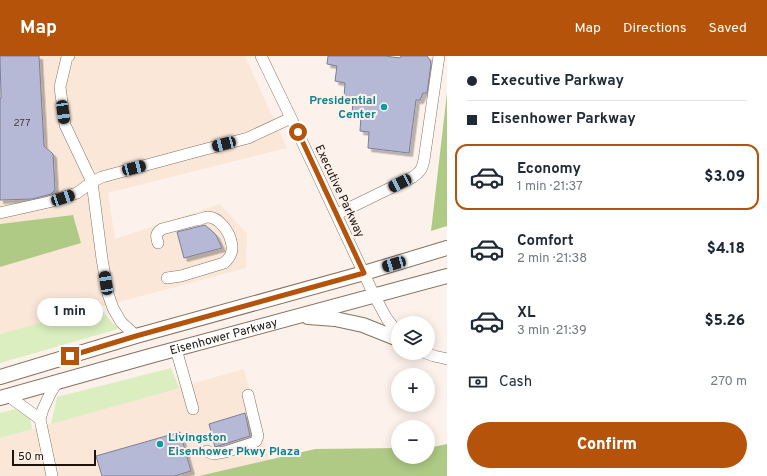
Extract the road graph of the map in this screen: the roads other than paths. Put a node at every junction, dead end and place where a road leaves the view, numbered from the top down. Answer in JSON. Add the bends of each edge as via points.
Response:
{"nodes":[{"id":1,"x":69,"y":56,"type":"edge"},
{"id":2,"x":261,"y":56,"type":"edge"},
{"id":3,"x":439,"y":56,"type":"edge"},
{"id":4,"x":291,"y":118,"type":"junction"},
{"id":5,"x":92,"y":182,"type":"junction"},
{"id":6,"x":0,"y":213,"type":"edge"},
{"id":7,"x":337,"y":214,"type":"junction"},
{"id":8,"x":158,"y":243,"type":"dead end"},
{"id":9,"x":447,"y":248,"type":"edge"},
{"id":10,"x":364,"y":273,"type":"junction"},
{"id":11,"x":446,"y":276,"type":"edge"},
{"id":12,"x":167,"y":278,"type":"dead end"},
{"id":13,"x":374,"y":295,"type":"junction"},
{"id":14,"x":298,"y":316,"type":"junction"},
{"id":15,"x":391,"y":325,"type":"edge"},
{"id":16,"x":136,"y":336,"type":"junction"},
{"id":17,"x":391,"y":336,"type":"edge"},
{"id":18,"x":176,"y":349,"type":"junction"},
{"id":19,"x":435,"y":356,"type":"edge"},
{"id":20,"x":447,"y":359,"type":"edge"},
{"id":21,"x":0,"y":377,"type":"edge"},
{"id":22,"x":58,"y":381,"type":"junction"},
{"id":23,"x":248,"y":394,"type":"dead end"},
{"id":24,"x":4,"y":396,"type":"edge"},
{"id":25,"x":194,"y":409,"type":"dead end"},
{"id":26,"x":40,"y":419,"type":"junction"},
{"id":27,"x":207,"y":451,"type":"dead end"},
{"id":28,"x":52,"y":476,"type":"edge"}],
"edges":[{"from":1,"to":5,"type":"street","via":[[60,87],[65,125]]},
{"from":2,"to":4,"type":"street","name":"Executive Parkway"},
{"from":3,"to":7,"type":"street","via":[[424,160],[420,172]]},
{"from":4,"to":5,"type":"street","via":[[248,138],[109,175]]},
{"from":4,"to":7,"type":"street","name":"Executive Parkway"},
{"from":5,"to":6,"type":"street","via":[[77,193]]},
{"from":5,"to":16,"type":"street","via":[[108,294],[121,322]]},
{"from":7,"to":10,"type":"street","name":"Executive Parkway"},
{"from":8,"to":12,"type":"street","via":[[156,236],[162,229],[209,217],[217,220],[229,233],[232,253],[224,263]]},
{"from":9,"to":10,"type":"main road","name":"Eisenhower Parkway"},
{"from":10,"to":13,"type":"street","name":"Executive Parkway"},
{"from":10,"to":16,"type":"main road","name":"Eisenhower Parkway"},
{"from":11,"to":13,"type":"main road","name":"Eisenhower Parkway"},
{"from":13,"to":14,"type":"main road","name":"Eisenhower Parkway"},
{"from":13,"to":15,"type":"street","name":"Executive Parkway"},
{"from":14,"to":17,"type":"main road","via":[[335,319],[363,325]]},
{"from":14,"to":18,"type":"main road","name":"Eisenhower Parkway"},
{"from":16,"to":21,"type":"main road","name":"Eisenhower Parkway"},
{"from":18,"to":22,"type":"main road","name":"Eisenhower Parkway"},
{"from":18,"to":25,"type":"street"},
{"from":19,"to":20,"type":"street"},
{"from":22,"to":24,"type":"main road","name":"Eisenhower Parkway"},
{"from":22,"to":26,"type":"street"},
{"from":23,"to":27,"type":"street","via":[[258,436],[256,441],[225,452],[213,454]]},
{"from":24,"to":26,"type":"street"},
{"from":26,"to":28,"type":"street"}]}
